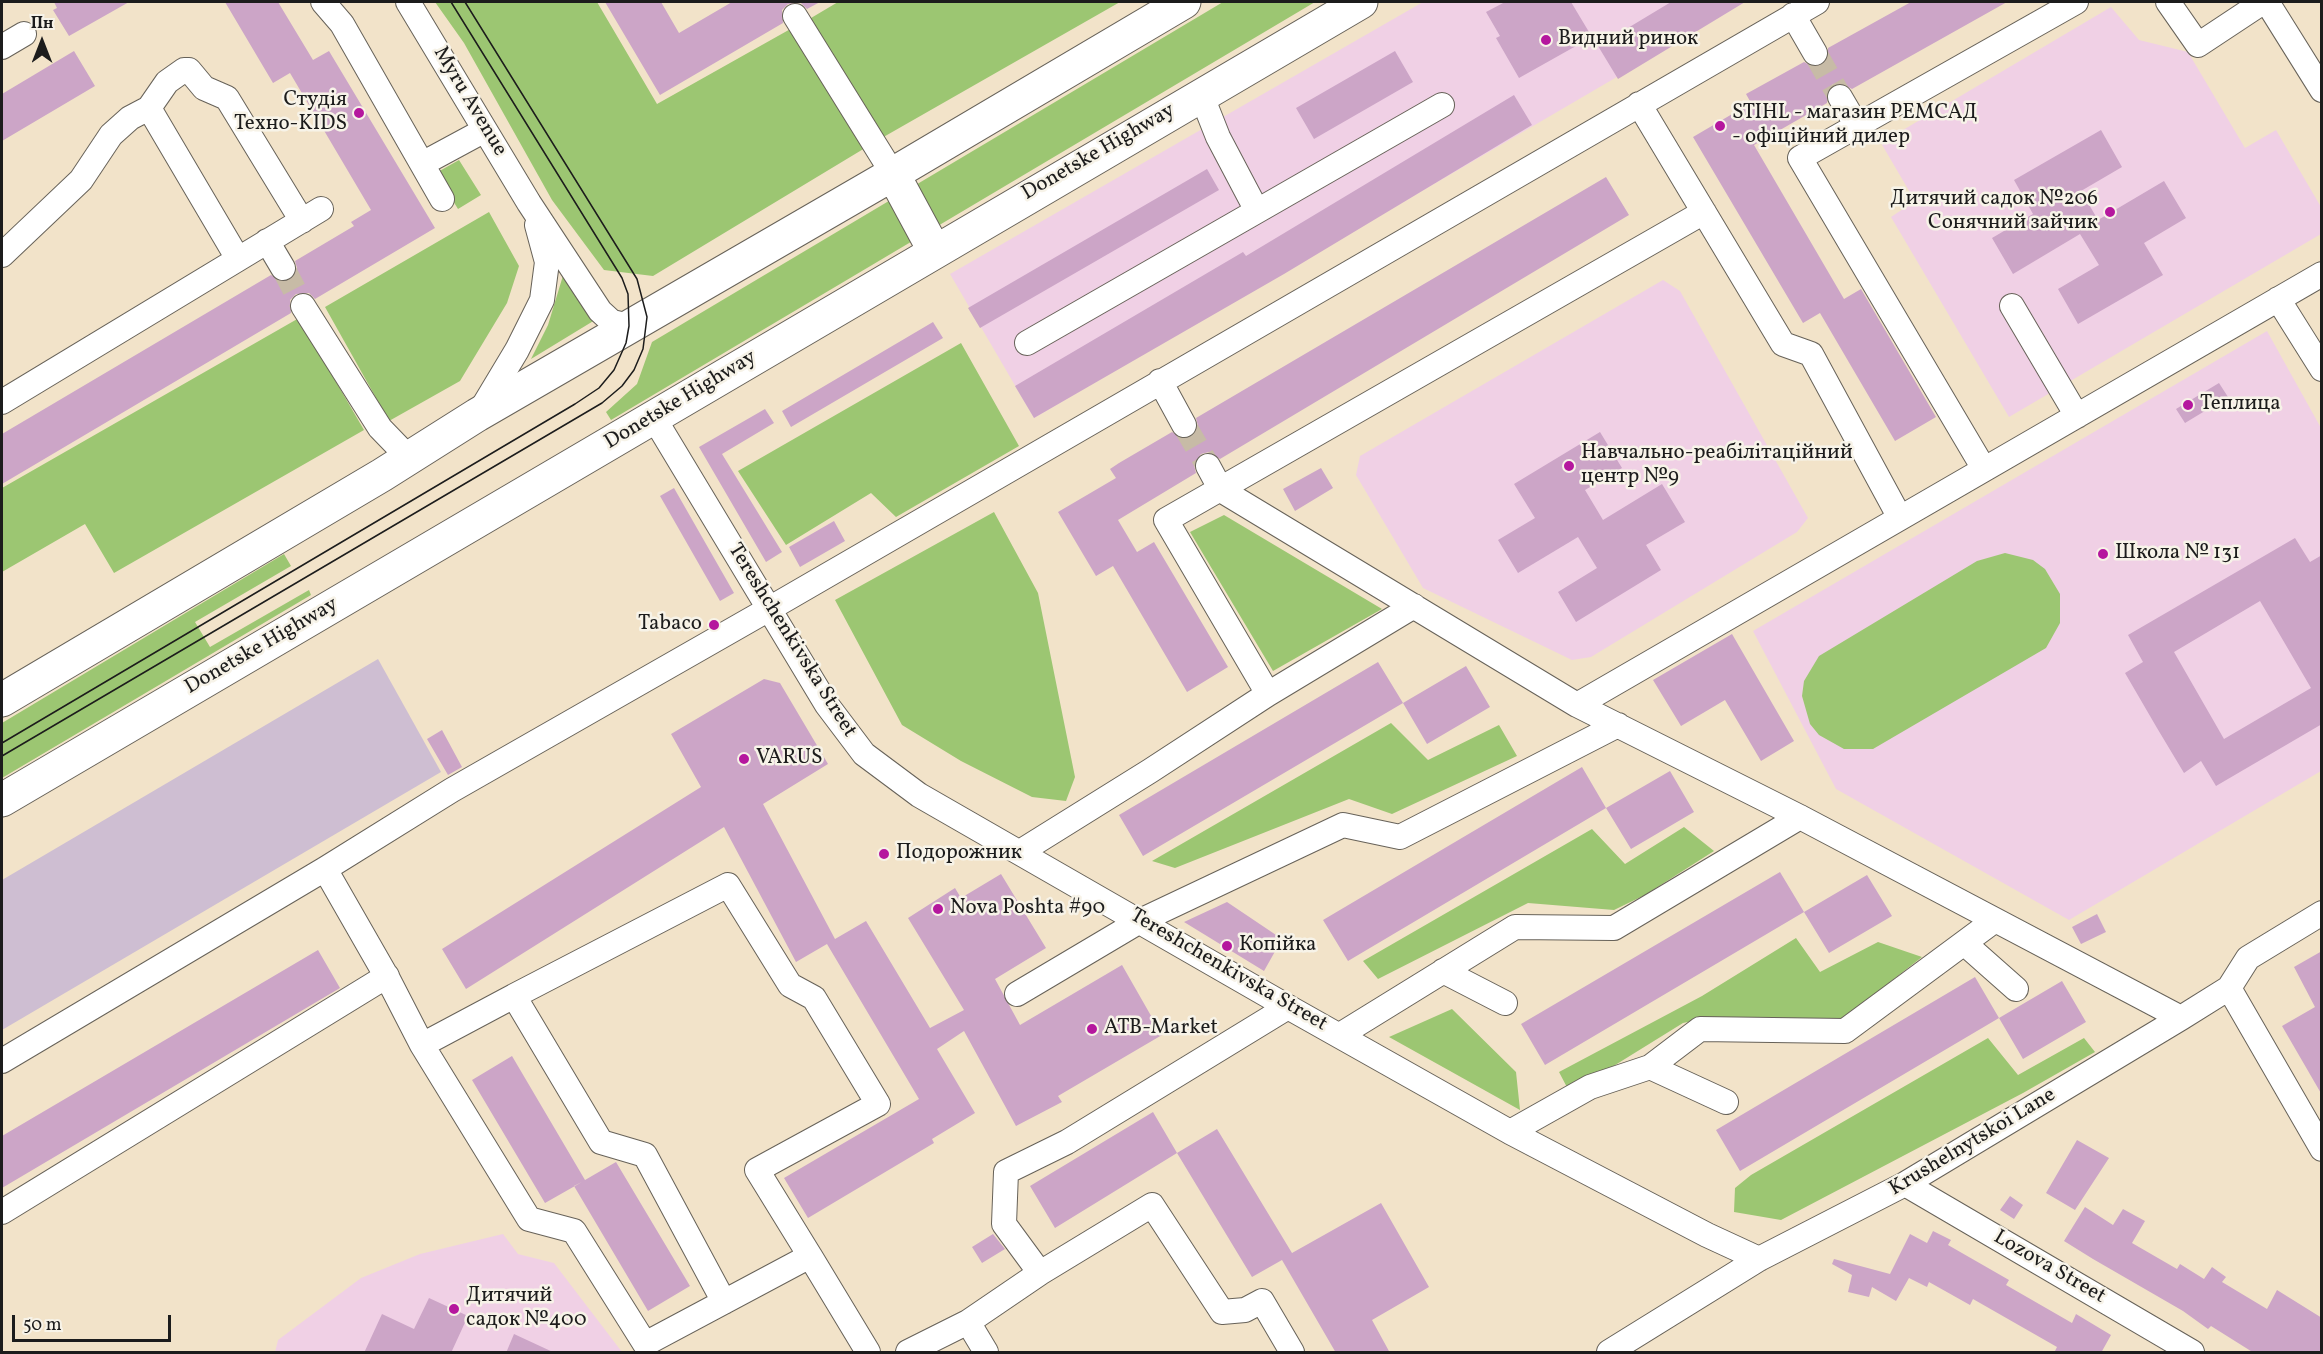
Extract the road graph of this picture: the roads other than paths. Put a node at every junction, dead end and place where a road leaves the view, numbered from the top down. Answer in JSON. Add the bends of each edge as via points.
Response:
{"nodes":[{"id":1,"x":323,"y":2,"type":"edge"},
{"id":2,"x":408,"y":2,"type":"edge"},
{"id":3,"x":1181,"y":2,"type":"edge"},
{"id":4,"x":1361,"y":2,"type":"edge"},
{"id":5,"x":1816,"y":2,"type":"edge"},
{"id":6,"x":2076,"y":2,"type":"edge"},
{"id":7,"x":2168,"y":2,"type":"edge"},
{"id":8,"x":2265,"y":2,"type":"edge"},
{"id":9,"x":1793,"y":15,"type":"junction"},
{"id":10,"x":795,"y":16,"type":"dead end"},
{"id":11,"x":24,"y":34,"type":"dead end"},
{"id":12,"x":2,"y":46,"type":"edge"},
{"id":13,"x":1815,"y":53,"type":"tunnel mouth"},
{"id":14,"x":2321,"y":87,"type":"edge"},
{"id":15,"x":1201,"y":94,"type":"junction"},
{"id":16,"x":1840,"y":97,"type":"tunnel mouth"},
{"id":17,"x":1639,"y":104,"type":"junction"},
{"id":18,"x":1442,"y":105,"type":"dead end"},
{"id":19,"x":149,"y":108,"type":"junction"},
{"id":20,"x":1857,"y":126,"type":"junction"},
{"id":21,"x":485,"y":130,"type":"junction"},
{"id":22,"x":423,"y":165,"type":"junction"},
{"id":23,"x":893,"y":174,"type":"junction"},
{"id":24,"x":442,"y":199,"type":"dead end"},
{"id":25,"x":529,"y":203,"type":"junction"},
{"id":26,"x":1257,"y":211,"type":"junction"},
{"id":27,"x":1704,"y":212,"type":"junction"},
{"id":28,"x":267,"y":241,"type":"junction"},
{"id":29,"x":934,"y":250,"type":"junction"},
{"id":30,"x":2,"y":255,"type":"edge"},
{"id":31,"x":238,"y":259,"type":"junction"},
{"id":32,"x":283,"y":268,"type":"tunnel mouth"},
{"id":33,"x":2322,"y":274,"type":"edge"},
{"id":34,"x":2278,"y":299,"type":"junction"},
{"id":35,"x":303,"y":306,"type":"tunnel mouth"},
{"id":36,"x":2012,"y":306,"type":"dead end"},
{"id":37,"x":629,"y":326,"type":"junction"},
{"id":38,"x":1027,"y":343,"type":"dead end"},
{"id":39,"x":2322,"y":369,"type":"edge"},
{"id":40,"x":1160,"y":381,"type":"junction"},
{"id":41,"x":2,"y":402,"type":"edge"},
{"id":42,"x":477,"y":415,"type":"junction"},
{"id":43,"x":2077,"y":416,"type":"junction"},
{"id":44,"x":654,"y":418,"type":"junction"},
{"id":45,"x":1184,"y":425,"type":"tunnel mouth"},
{"id":46,"x":409,"y":458,"type":"junction"},
{"id":47,"x":1208,"y":466,"type":"tunnel mouth"},
{"id":48,"x":1984,"y":469,"type":"junction"},
{"id":49,"x":1221,"y":490,"type":"junction"},
{"id":50,"x":1900,"y":518,"type":"junction"},
{"id":51,"x":1414,"y":606,"type":"junction"},
{"id":52,"x":769,"y":609,"type":"junction"},
{"id":53,"x":1268,"y":694,"type":"junction"},
{"id":54,"x":2,"y":700,"type":"edge"},
{"id":55,"x":1577,"y":705,"type":"junction"},
{"id":56,"x":1618,"y":725,"type":"junction"},
{"id":57,"x":2,"y":800,"type":"edge"},
{"id":58,"x":1800,"y":817,"type":"junction"},
{"id":59,"x":1020,"y":852,"type":"junction"},
{"id":60,"x":324,"y":869,"type":"junction"},
{"id":61,"x":2322,"y":913,"type":"edge"},
{"id":62,"x":1995,"y":920,"type":"junction"},
{"id":63,"x":1140,"y":921,"type":"junction"},
{"id":64,"x":1964,"y":943,"type":"junction"},
{"id":65,"x":1443,"y":971,"type":"junction"},
{"id":66,"x":387,"y":976,"type":"junction"},
{"id":67,"x":2229,"y":988,"type":"junction"},
{"id":68,"x":2016,"y":989,"type":"dead end"},
{"id":69,"x":1017,"y":994,"type":"dead end"},
{"id":70,"x":514,"y":996,"type":"junction"},
{"id":71,"x":1506,"y":1003,"type":"dead end"},
{"id":72,"x":1288,"y":1007,"type":"junction"},
{"id":73,"x":2181,"y":1018,"type":"junction"},
{"id":74,"x":1340,"y":1035,"type":"junction"},
{"id":75,"x":422,"y":1045,"type":"junction"},
{"id":76,"x":2,"y":1061,"type":"edge"},
{"id":77,"x":1650,"y":1067,"type":"junction"},
{"id":78,"x":1726,"y":1102,"type":"dead end"},
{"id":79,"x":1510,"y":1132,"type":"junction"},
{"id":80,"x":2322,"y":1149,"type":"edge"},
{"id":81,"x":1905,"y":1184,"type":"junction"},
{"id":82,"x":2,"y":1212,"type":"edge"},
{"id":83,"x":810,"y":1256,"type":"junction"},
{"id":84,"x":1759,"y":1258,"type":"junction"},
{"id":85,"x":1040,"y":1273,"type":"junction"},
{"id":86,"x":724,"y":1302,"type":"junction"},
{"id":87,"x":968,"y":1322,"type":"junction"},
{"id":88,"x":868,"y":1353,"type":"edge"},
{"id":89,"x":908,"y":1353,"type":"edge"},
{"id":90,"x":987,"y":1353,"type":"edge"},
{"id":91,"x":1292,"y":1353,"type":"edge"},
{"id":92,"x":1609,"y":1353,"type":"edge"},
{"id":93,"x":2192,"y":1353,"type":"edge"}],
"edges":[{"from":1,"to":22,"type":"street","via":[[342,24]]},
{"from":2,"to":21,"type":"street","name":"Myru Avenue"},
{"from":3,"to":23,"type":"highway"},
{"from":4,"to":15,"type":"highway","name":"Donetske Highway"},
{"from":5,"to":9,"type":"street"},
{"from":6,"to":20,"type":"street"},
{"from":7,"to":8,"type":"street","via":[[2198,45]]},
{"from":8,"to":14,"type":"street"},
{"from":9,"to":13,"type":"street"},
{"from":9,"to":17,"type":"street"},
{"from":10,"to":23,"type":"street"},
{"from":11,"to":12,"type":"street"},
{"from":15,"to":26,"type":"street","via":[[1218,137]]},
{"from":15,"to":29,"type":"highway","name":"Donetske Highway"},
{"from":16,"to":20,"type":"street"},
{"from":17,"to":27,"type":"street"},
{"from":17,"to":40,"type":"street"},
{"from":18,"to":26,"type":"street"},
{"from":19,"to":28,"type":"street","via":[[168,82],[184,70],[189,70],[204,88],[228,98],[311,215]]},
{"from":19,"to":30,"type":"street","via":[[111,135],[81,180]]},
{"from":19,"to":31,"type":"street"},
{"from":20,"to":48,"type":"street","via":[[1800,159]]},
{"from":21,"to":22,"type":"street"},
{"from":21,"to":25,"type":"street","name":"Myru Avenue"},
{"from":22,"to":24,"type":"street"},
{"from":23,"to":29,"type":"highway"},
{"from":23,"to":37,"type":"highway"},
{"from":25,"to":37,"type":"street","name":"Myru Avenue","via":[[600,311],[612,322]]},
{"from":25,"to":42,"type":"street","name":"Myru Avenue","via":[[547,262],[543,300],[502,378]]},
{"from":26,"to":38,"type":"street"},
{"from":27,"to":49,"type":"street"},
{"from":27,"to":50,"type":"street","via":[[1783,344],[1811,354]]},
{"from":28,"to":31,"type":"street"},
{"from":28,"to":32,"type":"street"},
{"from":29,"to":44,"type":"highway","name":"Donetske Highway"},
{"from":31,"to":41,"type":"street"},
{"from":33,"to":34,"type":"street"},
{"from":34,"to":39,"type":"street"},
{"from":34,"to":43,"type":"street"},
{"from":35,"to":46,"type":"street","via":[[380,428]]},
{"from":36,"to":43,"type":"street"},
{"from":37,"to":42,"type":"highway"},
{"from":40,"to":45,"type":"street"},
{"from":40,"to":52,"type":"street"},
{"from":42,"to":46,"type":"highway"},
{"from":43,"to":48,"type":"street"},
{"from":44,"to":52,"type":"street","name":"Tereshchenkivska Street"},
{"from":44,"to":57,"type":"highway","name":"Donetske Highway"},
{"from":46,"to":54,"type":"highway"},
{"from":47,"to":49,"type":"street"},
{"from":48,"to":50,"type":"street"},
{"from":49,"to":51,"type":"street"},
{"from":49,"to":53,"type":"street","via":[[1166,520]]},
{"from":50,"to":55,"type":"street"},
{"from":51,"to":53,"type":"street"},
{"from":51,"to":55,"type":"street"},
{"from":52,"to":59,"type":"street","name":"Tereshchenkivska Street","via":[[827,705],[864,754],[919,795]]},
{"from":52,"to":60,"type":"street","via":[[453,790]]},
{"from":53,"to":59,"type":"street"},
{"from":55,"to":56,"type":"street"},
{"from":56,"to":58,"type":"street"},
{"from":56,"to":63,"type":"street","via":[[1401,837],[1343,825]]},
{"from":58,"to":62,"type":"street"},
{"from":58,"to":65,"type":"street","via":[[1614,928],[1515,927]]},
{"from":59,"to":63,"type":"street","name":"Tereshchenkivska Street"},
{"from":60,"to":66,"type":"street"},
{"from":60,"to":76,"type":"street"},
{"from":61,"to":67,"type":"street","name":"Krushelnytskoi Lane","via":[[2248,958]]},
{"from":62,"to":64,"type":"street"},
{"from":62,"to":73,"type":"street"},
{"from":63,"to":69,"type":"street"},
{"from":63,"to":72,"type":"street","name":"Tereshchenkivska Street"},
{"from":64,"to":68,"type":"street"},
{"from":64,"to":77,"type":"street","via":[[1845,1031],[1701,1029]]},
{"from":65,"to":71,"type":"street"},
{"from":65,"to":74,"type":"street"},
{"from":66,"to":75,"type":"street"},
{"from":66,"to":82,"type":"street"},
{"from":67,"to":73,"type":"street","name":"Krushelnytskoi Lane"},
{"from":67,"to":80,"type":"street"},
{"from":70,"to":75,"type":"street"},
{"from":70,"to":83,"type":"street","via":[[728,885],[790,985],[814,998],[878,1104],[757,1170]]},
{"from":70,"to":86,"type":"street","via":[[601,1142],[645,1155]]},
{"from":72,"to":74,"type":"street","name":"Tereshchenkivska Street"},
{"from":72,"to":85,"type":"street","via":[[1066,1142],[1006,1172],[1004,1224]]},
{"from":73,"to":81,"type":"street","name":"Krushelnytskoi Lane"},
{"from":74,"to":79,"type":"street","name":"Tereshchenkivska Street"},
{"from":75,"to":86,"type":"street","via":[[529,1219],[574,1231],[645,1344]]},
{"from":77,"to":78,"type":"street"},
{"from":77,"to":79,"type":"street","via":[[1590,1087]]},
{"from":79,"to":84,"type":"street","name":"Tereshchenkivska Street"},
{"from":81,"to":84,"type":"street","name":"Krushelnytskoi Lane"},
{"from":81,"to":93,"type":"street","name":"Lozova Street"},
{"from":83,"to":86,"type":"street"},
{"from":83,"to":88,"type":"street"},
{"from":84,"to":92,"type":"street","name":"Krushelnytskoi Lane"},
{"from":85,"to":87,"type":"street"},
{"from":85,"to":91,"type":"street","via":[[1152,1205],[1222,1312],[1245,1310],[1262,1301]]},
{"from":87,"to":89,"type":"street"},
{"from":87,"to":90,"type":"street"}]}
